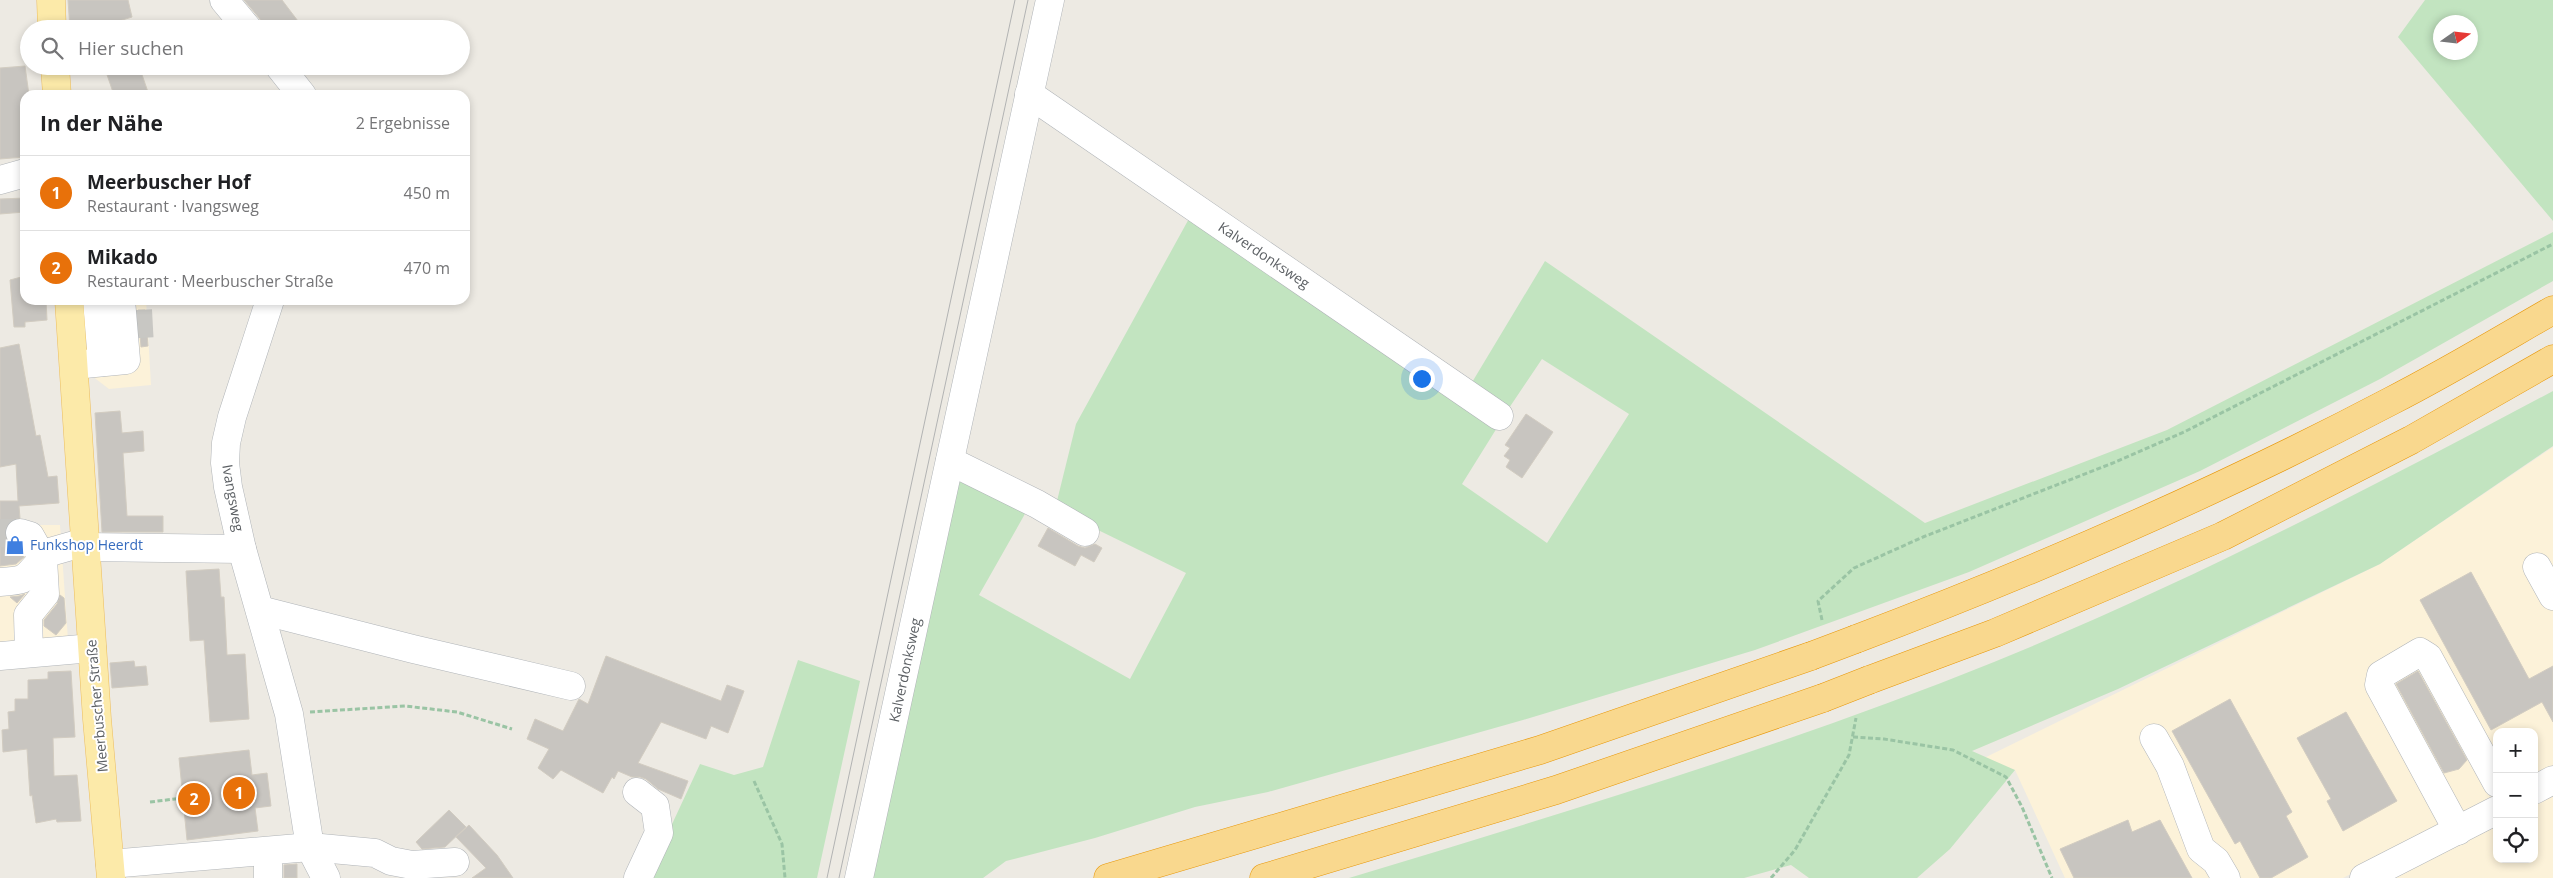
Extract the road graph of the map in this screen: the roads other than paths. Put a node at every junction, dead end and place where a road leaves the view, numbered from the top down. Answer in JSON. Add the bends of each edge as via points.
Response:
{"nodes":[{"id":1,"x":51,"y":0,"type":"edge"},
{"id":2,"x":224,"y":0,"type":"edge"},
{"id":3,"x":1050,"y":0,"type":"edge"},
{"id":4,"x":52,"y":20,"type":"edge"},
{"id":5,"x":241,"y":20,"type":"edge"},
{"id":6,"x":55,"y":75,"type":"edge"},
{"id":7,"x":286,"y":75,"type":"edge"},
{"id":8,"x":56,"y":90,"type":"edge"},
{"id":9,"x":298,"y":90,"type":"edge"},
{"id":10,"x":1029,"y":94,"type":"junction"},
{"id":11,"x":20,"y":174,"type":"edge"},
{"id":12,"x":0,"y":180,"type":"edge"},
{"id":13,"x":69,"y":305,"type":"edge"},
{"id":14,"x":99,"y":305,"type":"edge"},
{"id":15,"x":132,"y":305,"type":"edge"},
{"id":16,"x":268,"y":305,"type":"edge"},
{"id":17,"x":2553,"y":310,"type":"edge"},
{"id":18,"x":123,"y":357,"type":"junction"},
{"id":19,"x":2553,"y":359,"type":"edge"},
{"id":20,"x":74,"y":365,"type":"junction"},
{"id":21,"x":1499,"y":416,"type":"dead end"},
{"id":22,"x":950,"y":461,"type":"junction"},
{"id":23,"x":1085,"y":532,"type":"dead end"},
{"id":24,"x":20,"y":533,"type":"tunnel mouth"},
{"id":25,"x":85,"y":545,"type":"junction"},
{"id":26,"x":242,"y":549,"type":"junction"},
{"id":27,"x":43,"y":559,"type":"junction"},
{"id":28,"x":2537,"y":567,"type":"dead end"},
{"id":29,"x":0,"y":582,"type":"edge"},
{"id":30,"x":2553,"y":596,"type":"edge"},
{"id":31,"x":260,"y":610,"type":"junction"},
{"id":32,"x":92,"y":648,"type":"junction"},
{"id":33,"x":29,"y":653,"type":"junction"},
{"id":34,"x":0,"y":656,"type":"edge"},
{"id":35,"x":571,"y":686,"type":"dead end"},
{"id":36,"x":2154,"y":738,"type":"dead end"},
{"id":37,"x":2493,"y":776,"type":"edge"},
{"id":38,"x":2553,"y":780,"type":"edge"},
{"id":39,"x":2538,"y":788,"type":"edge"},
{"id":40,"x":637,"y":792,"type":"dead end"},
{"id":41,"x":2493,"y":812,"type":"edge"},
{"id":42,"x":2458,"y":831,"type":"junction"},
{"id":43,"x":310,"y":847,"type":"junction"},
{"id":44,"x":455,"y":862,"type":"dead end"},
{"id":45,"x":205,"y":868,"type":"edge"},
{"id":46,"x":111,"y":871,"type":"edge"},
{"id":47,"x":326,"y":878,"type":"edge"},
{"id":48,"x":638,"y":878,"type":"edge"},
{"id":49,"x":859,"y":878,"type":"edge"},
{"id":50,"x":1108,"y":878,"type":"edge"},
{"id":51,"x":1264,"y":878,"type":"edge"},
{"id":52,"x":2226,"y":878,"type":"edge"},
{"id":53,"x":2364,"y":878,"type":"edge"}],
"edges":[{"from":1,"to":4,"type":"main road"},
{"from":2,"to":5,"type":"street"},
{"from":3,"to":10,"type":"street","name":"Kalverdonksweg"},
{"from":6,"to":8,"type":"main road"},
{"from":7,"to":9,"type":"street"},
{"from":10,"to":21,"type":"street","name":"Kalverdonksweg"},
{"from":10,"to":22,"type":"street","name":"Kalverdonksweg"},
{"from":11,"to":12,"type":"street"},
{"from":13,"to":20,"type":"main road","name":"Meerbuscher Straße"},
{"from":14,"to":18,"type":"street"},
{"from":15,"to":18,"type":"street"},
{"from":16,"to":26,"type":"street","name":"Ivangsweg","via":[[226,443],[228,487]]},
{"from":17,"to":50,"type":"highway","bridge":true,"via":[[2391,401],[2197,497],[1977,594],[1856,640],[1540,750]]},
{"from":18,"to":20,"type":"street"},
{"from":19,"to":51,"type":"highway","bridge":true,"via":[[2411,440],[2223,536],[1995,633],[1823,698],[1556,790]]},
{"from":20,"to":25,"type":"main road","name":"Meerbuscher Straße"},
{"from":22,"to":23,"type":"street"},
{"from":22,"to":49,"type":"street","name":"Kalverdonksweg"},
{"from":24,"to":27,"type":"street","via":[[30,536]]},
{"from":25,"to":26,"type":"street"},
{"from":25,"to":27,"type":"street","via":[[50,552]]},
{"from":25,"to":32,"type":"main road","name":"Meerbuscher Straße"},
{"from":26,"to":31,"type":"street","name":"Ivangsweg"},
{"from":27,"to":29,"type":"street","via":[[22,581]]},
{"from":27,"to":33,"type":"street","via":[[45,594],[28,615]]},
{"from":28,"to":30,"type":"street"},
{"from":31,"to":35,"type":"street"},
{"from":31,"to":43,"type":"street","name":"Ivangsweg","via":[[289,714]]},
{"from":32,"to":33,"type":"street"},
{"from":32,"to":46,"type":"main road","name":"Meerbuscher Straße"},
{"from":33,"to":34,"type":"street"},
{"from":36,"to":52,"type":"street","via":[[2170,766],[2201,849],[2216,861]]},
{"from":37,"to":42,"type":"street","via":[[2428,657],[2420,652],[2381,675],[2379,686]]},
{"from":38,"to":39,"type":"street"},
{"from":40,"to":48,"type":"street","via":[[655,806],[658,833]]},
{"from":41,"to":42,"type":"street"},
{"from":42,"to":53,"type":"street"},
{"from":43,"to":44,"type":"street","name":"Meerbuscher Straße","via":[[375,853],[390,861],[412,864]]},
{"from":43,"to":45,"type":"street","name":"Meerbuscher Straße"},
{"from":43,"to":47,"type":"street","name":"Ivangsweg"},
{"from":45,"to":46,"type":"street","name":"Meerbuscher Straße","via":[[155,857]]}]}
